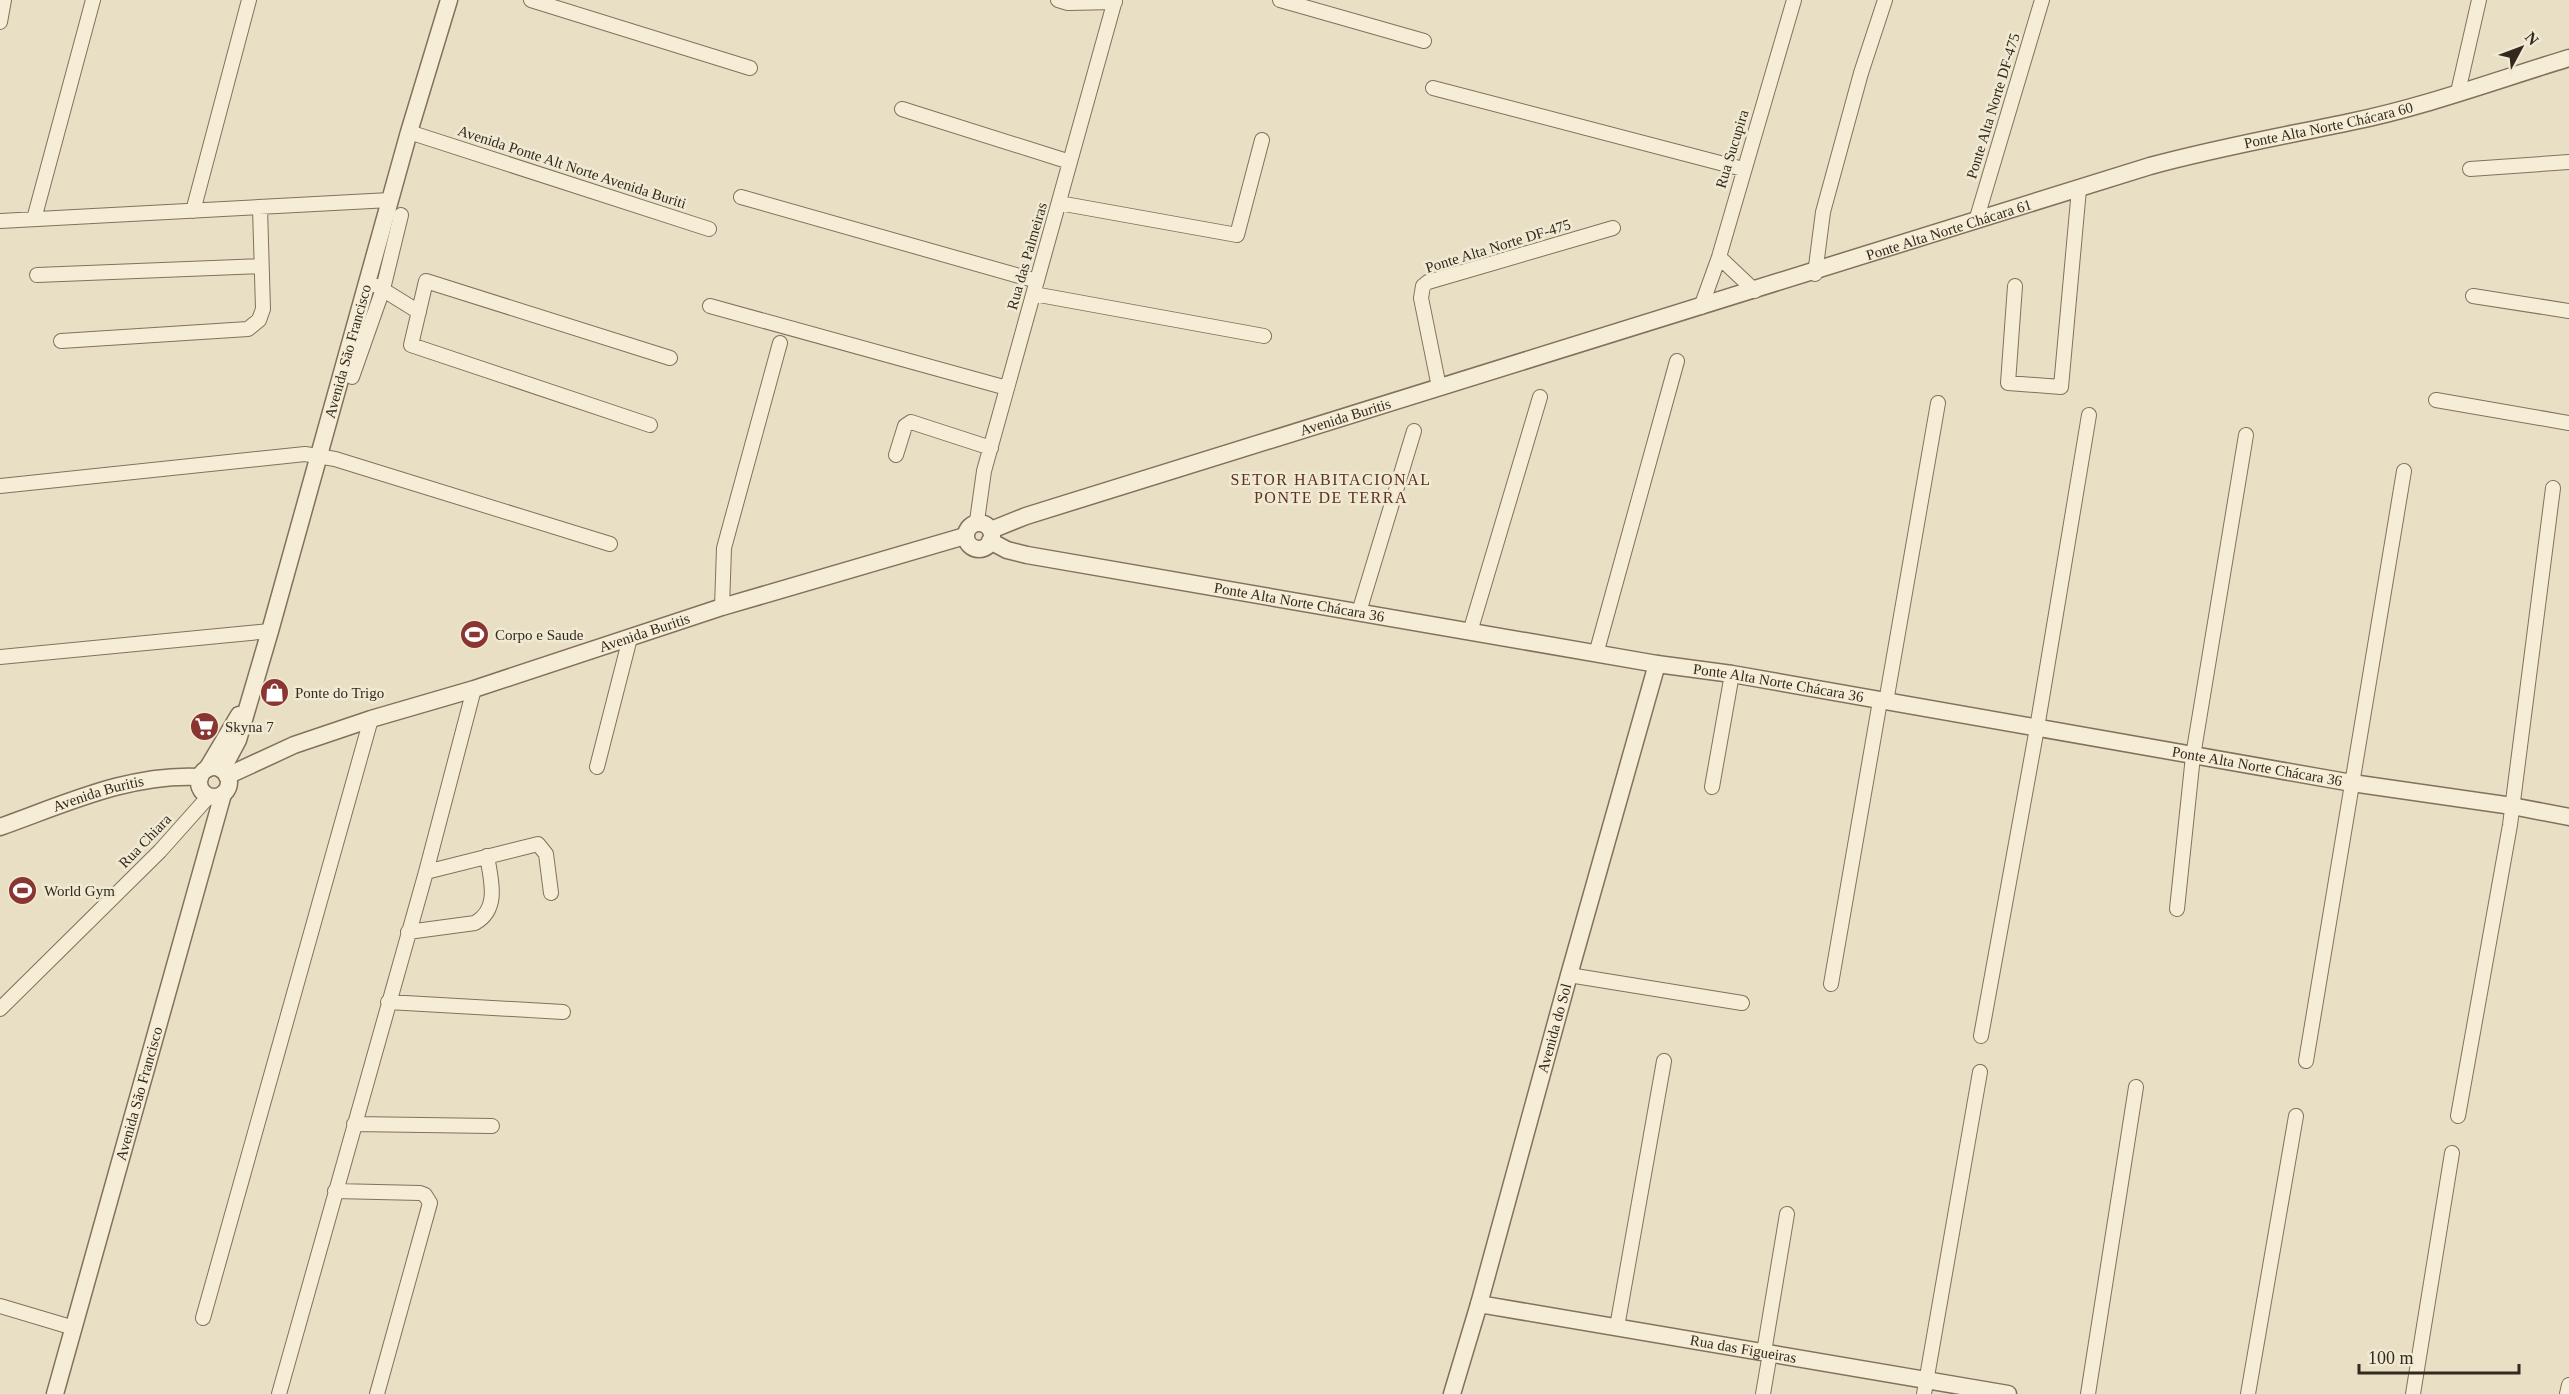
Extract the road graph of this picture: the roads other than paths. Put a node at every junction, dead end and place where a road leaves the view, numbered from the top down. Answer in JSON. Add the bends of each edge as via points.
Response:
{"nodes":[{"id":1,"x":4,"y":0,"type":"edge"},
{"id":2,"x":93,"y":0,"type":"edge"},
{"id":3,"x":249,"y":0,"type":"edge"},
{"id":4,"x":449,"y":0,"type":"edge"},
{"id":5,"x":531,"y":0,"type":"edge"},
{"id":6,"x":1058,"y":0,"type":"edge"},
{"id":7,"x":1280,"y":0,"type":"edge"},
{"id":8,"x":1794,"y":0,"type":"edge"},
{"id":9,"x":1885,"y":0,"type":"edge"},
{"id":10,"x":2042,"y":0,"type":"edge"},
{"id":11,"x":2479,"y":0,"type":"edge"},
{"id":12,"x":1115,"y":1,"type":"edge"},
{"id":13,"x":0,"y":22,"type":"edge"},
{"id":14,"x":1424,"y":41,"type":"dead end"},
{"id":15,"x":2569,"y":58,"type":"edge"},
{"id":16,"x":750,"y":68,"type":"dead end"},
{"id":17,"x":1433,"y":88,"type":"dead end"},
{"id":18,"x":2458,"y":92,"type":"junction"},
{"id":19,"x":902,"y":109,"type":"dead end"},
{"id":20,"x":417,"y":134,"type":"junction"},
{"id":21,"x":1262,"y":140,"type":"dead end"},
{"id":22,"x":2197,"y":153,"type":"joint"},
{"id":23,"x":1070,"y":162,"type":"junction"},
{"id":24,"x":2569,"y":162,"type":"edge"},
{"id":25,"x":2470,"y":169,"type":"dead end"},
{"id":26,"x":1743,"y":170,"type":"junction"},
{"id":27,"x":2079,"y":189,"type":"junction"},
{"id":28,"x":741,"y":197,"type":"dead end"},
{"id":29,"x":390,"y":200,"type":"junction"},
{"id":30,"x":1059,"y":203,"type":"junction"},
{"id":31,"x":260,"y":208,"type":"junction"},
{"id":32,"x":193,"y":211,"type":"junction"},
{"id":33,"x":401,"y":215,"type":"dead end"},
{"id":34,"x":34,"y":219,"type":"junction"},
{"id":35,"x":0,"y":221,"type":"edge"},
{"id":36,"x":1976,"y":221,"type":"junction"},
{"id":37,"x":1613,"y":228,"type":"dead end"},
{"id":38,"x":709,"y":229,"type":"dead end"},
{"id":39,"x":1719,"y":258,"type":"junction"},
{"id":40,"x":260,"y":266,"type":"junction"},
{"id":41,"x":37,"y":274,"type":"dead end"},
{"id":42,"x":1815,"y":274,"type":"junction"},
{"id":43,"x":368,"y":280,"type":"junction"},
{"id":44,"x":2014,"y":286,"type":"dead end"},
{"id":45,"x":1036,"y":287,"type":"junction"},
{"id":46,"x":383,"y":289,"type":"junction"},
{"id":47,"x":1755,"y":291,"type":"junction"},
{"id":48,"x":2473,"y":296,"type":"dead end"},
{"id":49,"x":710,"y":306,"type":"dead end"},
{"id":50,"x":1701,"y":307,"type":"junction"},
{"id":51,"x":2569,"y":311,"type":"edge"},
{"id":52,"x":419,"y":312,"type":"junction"},
{"id":53,"x":1264,"y":336,"type":"dead end"},
{"id":54,"x":61,"y":341,"type":"dead end"},
{"id":55,"x":780,"y":343,"type":"dead end"},
{"id":56,"x":670,"y":358,"type":"dead end"},
{"id":57,"x":1677,"y":361,"type":"dead end"},
{"id":58,"x":352,"y":377,"type":"dead end"},
{"id":59,"x":1439,"y":387,"type":"junction"},
{"id":60,"x":1007,"y":388,"type":"junction"},
{"id":61,"x":1540,"y":397,"type":"dead end"},
{"id":62,"x":2436,"y":400,"type":"dead end"},
{"id":63,"x":1938,"y":403,"type":"dead end"},
{"id":64,"x":2089,"y":415,"type":"dead end"},
{"id":65,"x":2569,"y":423,"type":"edge"},
{"id":66,"x":650,"y":424,"type":"dead end"},
{"id":67,"x":1414,"y":431,"type":"dead end"},
{"id":68,"x":2246,"y":435,"type":"dead end"},
{"id":69,"x":991,"y":448,"type":"junction"},
{"id":70,"x":319,"y":455,"type":"junction"},
{"id":71,"x":896,"y":455,"type":"dead end"},
{"id":72,"x":2404,"y":471,"type":"dead end"},
{"id":73,"x":0,"y":486,"type":"edge"},
{"id":74,"x":2553,"y":488,"type":"dead end"},
{"id":75,"x":986,"y":531,"type":"junction"},
{"id":76,"x":965,"y":536,"type":"junction"},
{"id":77,"x":610,"y":544,"type":"dead end"},
{"id":78,"x":722,"y":607,"type":"junction"},
{"id":79,"x":1359,"y":612,"type":"junction"},
{"id":80,"x":270,"y":632,"type":"junction"},
{"id":81,"x":1470,"y":632,"type":"junction"},
{"id":82,"x":630,"y":638,"type":"junction"},
{"id":83,"x":1596,"y":654,"type":"junction"},
{"id":84,"x":0,"y":657,"type":"edge"},
{"id":85,"x":1657,"y":664,"type":"junction"},
{"id":86,"x":1732,"y":674,"type":"junction"},
{"id":87,"x":474,"y":688,"type":"junction"},
{"id":88,"x":1883,"y":702,"type":"junction"},
{"id":89,"x":371,"y":719,"type":"junction"},
{"id":90,"x":2037,"y":728,"type":"junction"},
{"id":91,"x":2193,"y":756,"type":"junction"},
{"id":92,"x":597,"y":767,"type":"dead end"},
{"id":93,"x":214,"y":773,"type":"junction"},
{"id":94,"x":2352,"y":783,"type":"junction"},
{"id":95,"x":1712,"y":787,"type":"dead end"},
{"id":96,"x":216,"y":795,"type":"junction"},
{"id":97,"x":2512,"y":806,"type":"junction"},
{"id":98,"x":2569,"y":817,"type":"edge"},
{"id":99,"x":0,"y":827,"type":"edge"},
{"id":100,"x":487,"y":856,"type":"junction"},
{"id":101,"x":426,"y":872,"type":"junction"},
{"id":102,"x":550,"y":893,"type":"dead end"},
{"id":103,"x":2178,"y":909,"type":"dead end"},
{"id":104,"x":408,"y":932,"type":"junction"},
{"id":105,"x":1569,"y":975,"type":"junction"},
{"id":106,"x":1831,"y":984,"type":"dead end"},
{"id":107,"x":388,"y":1002,"type":"junction"},
{"id":108,"x":1742,"y":1003,"type":"dead end"},
{"id":109,"x":0,"y":1009,"type":"edge"},
{"id":110,"x":563,"y":1012,"type":"dead end"},
{"id":111,"x":1981,"y":1036,"type":"dead end"},
{"id":112,"x":1664,"y":1061,"type":"dead end"},
{"id":113,"x":2306,"y":1061,"type":"dead end"},
{"id":114,"x":1980,"y":1072,"type":"dead end"},
{"id":115,"x":2136,"y":1087,"type":"dead end"},
{"id":116,"x":2296,"y":1116,"type":"dead end"},
{"id":117,"x":2458,"y":1116,"type":"dead end"},
{"id":118,"x":354,"y":1124,"type":"junction"},
{"id":119,"x":492,"y":1126,"type":"dead end"},
{"id":120,"x":2452,"y":1153,"type":"dead end"},
{"id":121,"x":335,"y":1191,"type":"junction"},
{"id":122,"x":1787,"y":1214,"type":"dead end"},
{"id":123,"x":1479,"y":1304,"type":"junction"},
{"id":124,"x":0,"y":1306,"type":"edge"},
{"id":125,"x":203,"y":1318,"type":"dead end"},
{"id":126,"x":1617,"y":1327,"type":"junction"},
{"id":127,"x":74,"y":1328,"type":"junction"},
{"id":128,"x":1767,"y":1353,"type":"junction"},
{"id":129,"x":2569,"y":1385,"type":"edge"},
{"id":130,"x":1925,"y":1387,"type":"edge"},
{"id":131,"x":59,"y":1393,"type":"edge"},
{"id":132,"x":279,"y":1394,"type":"edge"},
{"id":133,"x":377,"y":1394,"type":"edge"},
{"id":134,"x":1452,"y":1394,"type":"edge"},
{"id":135,"x":1763,"y":1394,"type":"edge"},
{"id":136,"x":2008,"y":1394,"type":"edge"},
{"id":137,"x":2088,"y":1394,"type":"edge"},
{"id":138,"x":2248,"y":1394,"type":"edge"},
{"id":139,"x":2413,"y":1394,"type":"edge"},
{"id":140,"x":2567,"y":1394,"type":"edge"}],
"edges":[{"from":1,"to":13,"type":"street"},
{"from":2,"to":34,"type":"street"},
{"from":3,"to":32,"type":"street"},
{"from":4,"to":20,"type":"street","name":"Avenida São Francisco"},
{"from":5,"to":16,"type":"street"},
{"from":6,"to":12,"type":"street"},
{"from":7,"to":14,"type":"street"},
{"from":8,"to":26,"type":"street","name":"Rua Sucupira"},
{"from":9,"to":42,"type":"street","via":[[1823,212]]},
{"from":10,"to":36,"type":"street","name":"Ponte Alta Norte DF-475"},
{"from":11,"to":18,"type":"street"},
{"from":12,"to":23,"type":"street","name":"Rua das Palmeiras"},
{"from":15,"to":18,"type":"street","name":"Ponte Alta Norte Chácara 60"},
{"from":17,"to":26,"type":"street"},
{"from":18,"to":22,"type":"street","name":"Ponte Alta Norte Chácara 60","via":[[2352,122]]},
{"from":19,"to":23,"type":"street"},
{"from":20,"to":29,"type":"street","name":"Avenida São Francisco"},
{"from":20,"to":38,"type":"street","name":"Avenida Ponte Alt Norte Avenida Buriti"},
{"from":21,"to":30,"type":"street","via":[[1237,235]]},
{"from":22,"to":27,"type":"street","name":"Ponte Alta Norte Chácara 61"},
{"from":23,"to":30,"type":"street","name":"Rua das Palmeiras"},
{"from":24,"to":25,"type":"street"},
{"from":26,"to":39,"type":"street","name":"Rua Sucupira"},
{"from":27,"to":36,"type":"street","name":"Ponte Alta Norte Chácara 61"},
{"from":27,"to":44,"type":"street","via":[[2061,387],[2008,383]]},
{"from":28,"to":45,"type":"street"},
{"from":29,"to":31,"type":"street"},
{"from":29,"to":43,"type":"street","name":"Avenida São Francisco"},
{"from":30,"to":45,"type":"street","name":"Rua das Palmeiras"},
{"from":31,"to":32,"type":"street"},
{"from":31,"to":40,"type":"street"},
{"from":32,"to":34,"type":"street"},
{"from":33,"to":46,"type":"street"},
{"from":34,"to":35,"type":"street"},
{"from":36,"to":42,"type":"street","name":"Ponte Alta Norte Chácara 61"},
{"from":37,"to":59,"type":"street","name":"Ponte Alta Norte DF-475","via":[[1423,286],[1421,298]]},
{"from":39,"to":47,"type":"street"},
{"from":39,"to":50,"type":"street","name":"Rua Sucupira"},
{"from":40,"to":41,"type":"street"},
{"from":40,"to":54,"type":"street","via":[[262,316],[248,329]]},
{"from":42,"to":47,"type":"street","name":"Ponte Alta Norte Chácara 61"},
{"from":43,"to":46,"type":"street"},
{"from":43,"to":70,"type":"street","name":"Avenida São Francisco"},
{"from":45,"to":53,"type":"street"},
{"from":45,"to":60,"type":"street","name":"Rua das Palmeiras"},
{"from":46,"to":52,"type":"street"},
{"from":46,"to":58,"type":"street"},
{"from":47,"to":50,"type":"street","name":"Ponte Alta Norte Chácara 61"},
{"from":48,"to":51,"type":"street"},
{"from":49,"to":60,"type":"street"},
{"from":50,"to":59,"type":"street","name":"Avenida Buritis"},
{"from":52,"to":56,"type":"street","via":[[426,281]]},
{"from":52,"to":66,"type":"street","via":[[411,345]]},
{"from":55,"to":78,"type":"street","via":[[724,548]]},
{"from":57,"to":83,"type":"street"},
{"from":59,"to":75,"type":"street","name":"Avenida Buritis"},
{"from":60,"to":69,"type":"street","name":"Rua das Palmeiras"},
{"from":61,"to":81,"type":"street"},
{"from":62,"to":65,"type":"street"},
{"from":63,"to":88,"type":"street"},
{"from":64,"to":90,"type":"street"},
{"from":67,"to":79,"type":"street"},
{"from":68,"to":91,"type":"street"},
{"from":69,"to":71,"type":"street","via":[[911,422],[905,426]]},
{"from":69,"to":75,"type":"street","name":"Rua das Palmeiras","via":[[984,471]]},
{"from":70,"to":73,"type":"street"},
{"from":70,"to":77,"type":"street"},
{"from":70,"to":80,"type":"street","name":"Avenida São Francisco"},
{"from":72,"to":94,"type":"street"},
{"from":74,"to":97,"type":"street"},
{"from":75,"to":76,"type":"street"},
{"from":75,"to":76,"type":"street","via":[[983,547],[975,549],[967,545]]},
{"from":75,"to":79,"type":"street","name":"Ponte Alta Norte Chácara 36","via":[[1007,550],[1027,555]]},
{"from":76,"to":78,"type":"street","name":"Avenida Buritis"},
{"from":78,"to":82,"type":"street","name":"Avenida Buritis"},
{"from":79,"to":81,"type":"street","name":"Ponte Alta Norte Chácara 36"},
{"from":80,"to":84,"type":"street"},
{"from":80,"to":93,"type":"street","name":"Avenida São Francisco","via":[[238,740]]},
{"from":81,"to":83,"type":"street","name":"Ponte Alta Norte Chácara 36"},
{"from":82,"to":87,"type":"street","name":"Avenida Buritis"},
{"from":82,"to":92,"type":"street"},
{"from":83,"to":85,"type":"street","name":"Ponte Alta Norte Chácara 36"},
{"from":85,"to":86,"type":"street","name":"Ponte Alta Norte Chácara 36"},
{"from":85,"to":105,"type":"street","name":"Avenida do Sol"},
{"from":86,"to":88,"type":"street","name":"Ponte Alta Norte Chácara 36"},
{"from":86,"to":95,"type":"street"},
{"from":87,"to":89,"type":"street","name":"Avenida Buritis"},
{"from":87,"to":101,"type":"street"},
{"from":88,"to":90,"type":"street","name":"Ponte Alta Norte Chácara 36"},
{"from":88,"to":106,"type":"street"},
{"from":89,"to":93,"type":"street","name":"Avenida Buritis"},
{"from":89,"to":125,"type":"street"},
{"from":90,"to":91,"type":"street","name":"Ponte Alta Norte Chácara 36"},
{"from":90,"to":111,"type":"street"},
{"from":91,"to":94,"type":"street","name":"Ponte Alta Norte Chácara 36"},
{"from":91,"to":103,"type":"street"},
{"from":93,"to":96,"type":"street","name":"Avenida São Francisco","via":[[228,786]]},
{"from":93,"to":96,"type":"street","via":[[201,789]]},
{"from":93,"to":99,"type":"street","name":"Avenida Buritis","via":[[125,783]]},
{"from":94,"to":97,"type":"street","name":"Ponte Alta Norte Chácara 36"},
{"from":94,"to":113,"type":"street"},
{"from":96,"to":109,"type":"street","name":"Rua Chiara"},
{"from":96,"to":127,"type":"street","name":"Avenida São Francisco"},
{"from":97,"to":98,"type":"street","name":"Ponte Alta Norte Chácara 36"},
{"from":97,"to":117,"type":"street"},
{"from":100,"to":101,"type":"street"},
{"from":100,"to":102,"type":"street","via":[[538,844],[546,854]]},
{"from":100,"to":104,"type":"street","via":[[492,889],[490,908],[484,918],[475,923]]},
{"from":101,"to":104,"type":"street"},
{"from":104,"to":107,"type":"street"},
{"from":105,"to":108,"type":"street"},
{"from":105,"to":123,"type":"street","name":"Avenida do Sol"},
{"from":107,"to":110,"type":"street"},
{"from":107,"to":118,"type":"street"},
{"from":112,"to":126,"type":"street"},
{"from":114,"to":130,"type":"street"},
{"from":115,"to":137,"type":"street"},
{"from":116,"to":138,"type":"street"},
{"from":118,"to":119,"type":"street"},
{"from":118,"to":121,"type":"street"},
{"from":120,"to":139,"type":"street"},
{"from":121,"to":132,"type":"street"},
{"from":121,"to":133,"type":"street","via":[[420,1193],[430,1203]]},
{"from":122,"to":128,"type":"street"},
{"from":123,"to":126,"type":"street","name":"Rua das Figueiras"},
{"from":123,"to":134,"type":"street","name":"Avenida do Sol"},
{"from":124,"to":127,"type":"street"},
{"from":126,"to":128,"type":"street","name":"Rua das Figueiras"},
{"from":127,"to":131,"type":"street","name":"Avenida São Francisco"},
{"from":128,"to":130,"type":"street","name":"Rua das Figueiras"},
{"from":128,"to":135,"type":"street"},
{"from":129,"to":140,"type":"street"},
{"from":130,"to":136,"type":"street","name":"Rua das Figueiras"}]}
